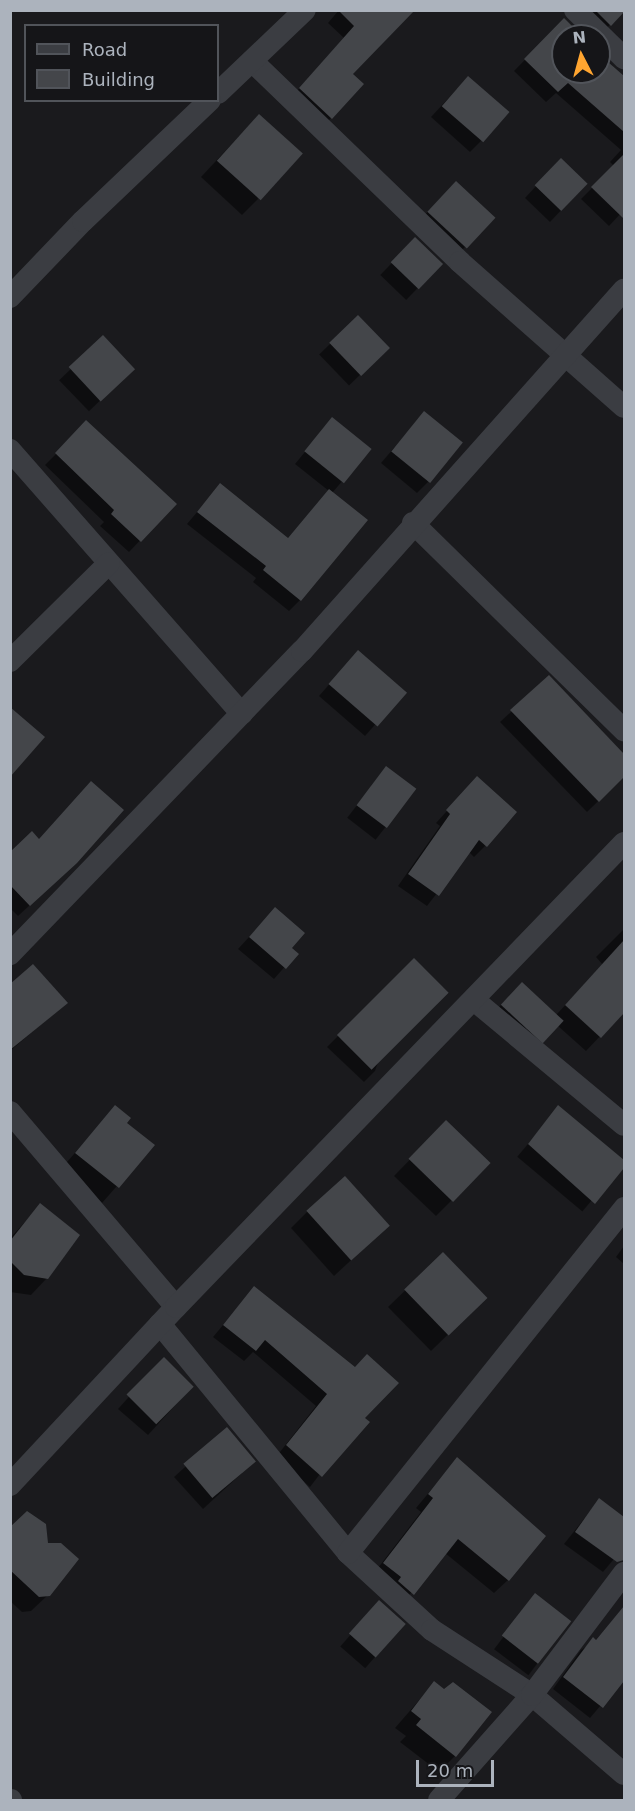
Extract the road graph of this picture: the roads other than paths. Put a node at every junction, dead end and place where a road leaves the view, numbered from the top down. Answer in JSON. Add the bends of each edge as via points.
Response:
{"nodes":[{"id":1,"x":305,"y":10,"type":"edge"},
{"id":2,"x":575,"y":10,"type":"edge"},
{"id":3,"x":624,"y":58,"type":"edge"},
{"id":4,"x":252,"y":61,"type":"junction"},
{"id":5,"x":219,"y":92,"type":"edge"},
{"id":6,"x":208,"y":102,"type":"edge"},
{"id":7,"x":624,"y":290,"type":"edge"},
{"id":8,"x":10,"y":297,"type":"edge"},
{"id":9,"x":565,"y":355,"type":"junction"},
{"id":10,"x":624,"y":407,"type":"edge"},
{"id":11,"x":10,"y":450,"type":"edge"},
{"id":12,"x":413,"y":523,"type":"junction"},
{"id":13,"x":110,"y":563,"type":"junction"},
{"id":14,"x":10,"y":661,"type":"edge"},
{"id":15,"x":242,"y":714,"type":"junction"},
{"id":16,"x":624,"y":730,"type":"edge"},
{"id":17,"x":624,"y":843,"type":"edge"},
{"id":18,"x":10,"y":954,"type":"edge"},
{"id":19,"x":474,"y":1000,"type":"junction"},
{"id":20,"x":10,"y":1112,"type":"edge"},
{"id":21,"x":624,"y":1125,"type":"edge"},
{"id":22,"x":624,"y":1208,"type":"edge"},
{"id":23,"x":176,"y":1307,"type":"junction"},
{"id":24,"x":160,"y":1324,"type":"junction"},
{"id":25,"x":10,"y":1485,"type":"edge"},
{"id":26,"x":348,"y":1553,"type":"junction"},
{"id":27,"x":624,"y":1573,"type":"edge"},
{"id":28,"x":532,"y":1695,"type":"junction"},
{"id":29,"x":624,"y":1774,"type":"edge"},
{"id":30,"x":440,"y":1800,"type":"edge"}],
"edges":[{"from":1,"to":4,"type":"street"},
{"from":2,"to":3,"type":"street"},
{"from":4,"to":5,"type":"street"},
{"from":4,"to":9,"type":"street","via":[[460,262]]},
{"from":6,"to":8,"type":"street","via":[[83,220]]},
{"from":7,"to":9,"type":"street"},
{"from":9,"to":10,"type":"street"},
{"from":9,"to":12,"type":"street"},
{"from":11,"to":13,"type":"street"},
{"from":12,"to":15,"type":"street"},
{"from":12,"to":16,"type":"street"},
{"from":13,"to":14,"type":"street"},
{"from":13,"to":15,"type":"street"},
{"from":15,"to":18,"type":"street"},
{"from":17,"to":19,"type":"street"},
{"from":19,"to":21,"type":"street"},
{"from":19,"to":23,"type":"street"},
{"from":20,"to":23,"type":"street"},
{"from":22,"to":26,"type":"street"},
{"from":23,"to":24,"type":"street"},
{"from":24,"to":25,"type":"street"},
{"from":24,"to":26,"type":"street"},
{"from":26,"to":28,"type":"street","via":[[432,1630]]},
{"from":27,"to":28,"type":"street"},
{"from":28,"to":29,"type":"street"},
{"from":28,"to":30,"type":"street"}]}
